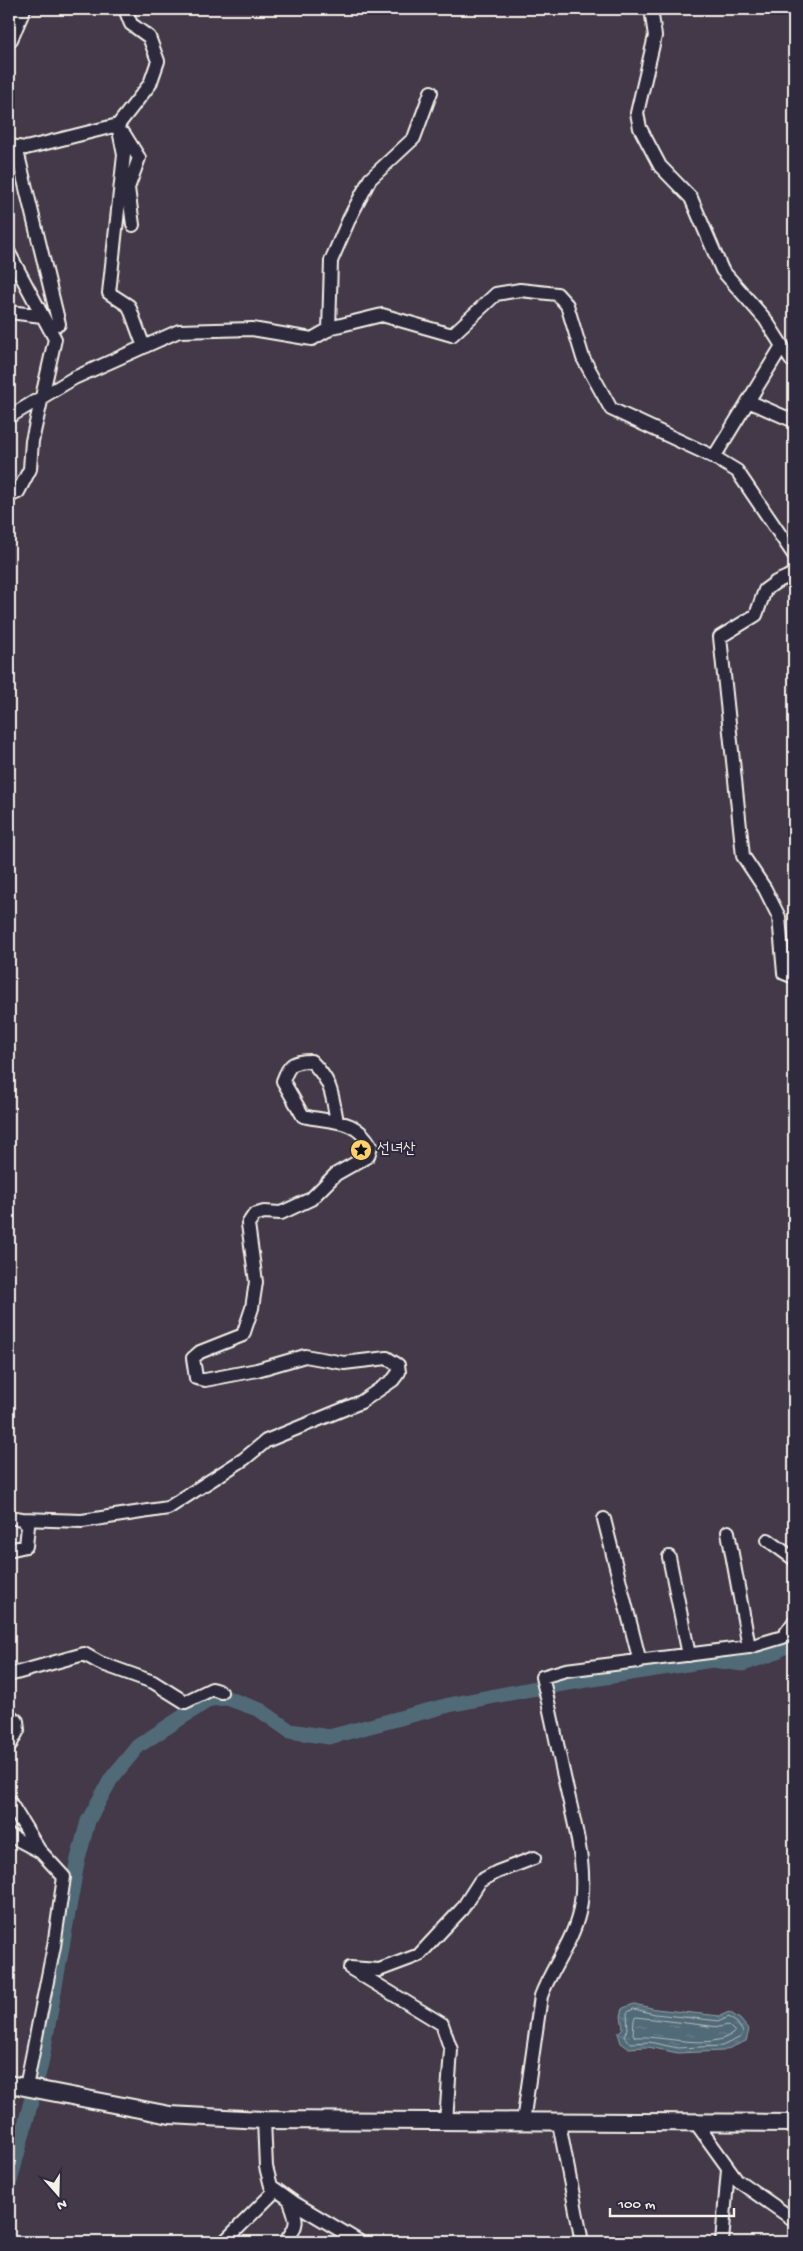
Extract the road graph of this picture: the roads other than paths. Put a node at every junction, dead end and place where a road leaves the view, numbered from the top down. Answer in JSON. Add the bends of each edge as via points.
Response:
{"nodes":[{"id":1,"x":22,"y":9,"type":"edge"},
{"id":2,"x":124,"y":9,"type":"edge"},
{"id":3,"x":651,"y":9,"type":"edge"},
{"id":4,"x":9,"y":39,"type":"edge"},
{"id":5,"x":431,"y":92,"type":"dead end"},
{"id":6,"x":118,"y":125,"type":"junction"},
{"id":7,"x":12,"y":146,"type":"edge"},
{"id":8,"x":133,"y":225,"type":"dead end"},
{"id":9,"x":9,"y":253,"type":"edge"},
{"id":10,"x":9,"y":312,"type":"edge"},
{"id":11,"x":42,"y":316,"type":"junction"},
{"id":12,"x":59,"y":324,"type":"dead end"},
{"id":13,"x":329,"y":330,"type":"junction"},
{"id":14,"x":782,"y":346,"type":"junction"},
{"id":15,"x":144,"y":347,"type":"junction"},
{"id":16,"x":794,"y":361,"type":"edge"},
{"id":17,"x":42,"y":396,"type":"junction"},
{"id":18,"x":748,"y":400,"type":"junction"},
{"id":19,"x":9,"y":417,"type":"edge"},
{"id":20,"x":794,"y":421,"type":"edge"},
{"id":21,"x":714,"y":457,"type":"junction"},
{"id":22,"x":9,"y":496,"type":"edge"},
{"id":23,"x":794,"y":555,"type":"edge"},
{"id":24,"x":794,"y":574,"type":"edge"},
{"id":25,"x":794,"y":976,"type":"edge"},
{"id":26,"x":337,"y":1122,"type":"junction"},
{"id":27,"x":9,"y":1517,"type":"edge"},
{"id":28,"x":22,"y":1519,"type":"junction"},
{"id":29,"x":604,"y":1519,"type":"dead end"},
{"id":30,"x":728,"y":1532,"type":"dead end"},
{"id":31,"x":768,"y":1540,"type":"dead end"},
{"id":32,"x":9,"y":1550,"type":"edge"},
{"id":33,"x":669,"y":1557,"type":"dead end"},
{"id":34,"x":794,"y":1559,"type":"edge"},
{"id":35,"x":794,"y":1622,"type":"edge"},
{"id":36,"x":749,"y":1647,"type":"junction"},
{"id":37,"x":689,"y":1655,"type":"junction"},
{"id":38,"x":640,"y":1662,"type":"junction"},
{"id":39,"x":9,"y":1675,"type":"edge"},
{"id":40,"x":221,"y":1692,"type":"dead end"},
{"id":41,"x":9,"y":1715,"type":"edge"},
{"id":42,"x":9,"y":1747,"type":"edge"},
{"id":43,"x":9,"y":1801,"type":"edge"},
{"id":44,"x":9,"y":1834,"type":"edge"},
{"id":45,"x":41,"y":1852,"type":"junction"},
{"id":46,"x":534,"y":1858,"type":"dead end"},
{"id":47,"x":9,"y":2084,"type":"edge"},
{"id":48,"x":26,"y":2087,"type":"junction"},
{"id":49,"x":264,"y":2120,"type":"junction"},
{"id":50,"x":446,"y":2122,"type":"junction"},
{"id":51,"x":523,"y":2122,"type":"junction"},
{"id":52,"x":559,"y":2123,"type":"junction"},
{"id":53,"x":696,"y":2123,"type":"junction"},
{"id":54,"x":794,"y":2123,"type":"edge"},
{"id":55,"x":728,"y":2169,"type":"junction"},
{"id":56,"x":276,"y":2190,"type":"junction"},
{"id":57,"x":289,"y":2199,"type":"junction"},
{"id":58,"x":794,"y":2220,"type":"edge"},
{"id":59,"x":224,"y":2242,"type":"edge"},
{"id":60,"x":285,"y":2242,"type":"edge"},
{"id":61,"x":360,"y":2242,"type":"edge"},
{"id":62,"x":582,"y":2242,"type":"edge"},
{"id":63,"x":722,"y":2242,"type":"edge"}],
"edges":[{"from":1,"to":4,"type":"main road"},
{"from":2,"to":6,"type":"street","via":[[132,24],[149,37],[158,61],[150,84]]},
{"from":3,"to":14,"type":"street","via":[[655,36],[637,113],[640,128],[660,166],[691,198],[722,270],[765,319]]},
{"from":5,"to":13,"type":"street","via":[[414,138],[370,180],[331,261]]},
{"from":6,"to":7,"type":"street","via":[[26,148]]},
{"from":6,"to":8,"type":"street","via":[[139,158],[128,188]]},
{"from":6,"to":15,"type":"street","via":[[124,155],[109,293],[129,306]]},
{"from":7,"to":12,"type":"street"},
{"from":9,"to":11,"type":"street"},
{"from":10,"to":11,"type":"street"},
{"from":11,"to":17,"type":"street","via":[[55,339]]},
{"from":13,"to":15,"type":"street","via":[[312,339],[252,329],[179,331]]},
{"from":13,"to":21,"type":"street","via":[[382,315],[452,335],[496,294],[520,290],[557,294],[566,305],[583,358],[611,409]]},
{"from":14,"to":16,"type":"street"},
{"from":14,"to":18,"type":"street"},
{"from":15,"to":17,"type":"street"},
{"from":17,"to":19,"type":"street"},
{"from":17,"to":22,"type":"street","via":[[32,441],[30,470],[18,492]]},
{"from":18,"to":20,"type":"street"},
{"from":18,"to":21,"type":"street"},
{"from":21,"to":23,"type":"street","via":[[737,471]]},
{"from":24,"to":25,"type":"street","via":[[765,590],[756,615],[720,637],[743,856],[766,889],[779,917],[784,973]]},
{"from":26,"to":26,"type":"street","via":[[303,1116],[283,1081],[288,1069],[297,1061],[311,1061],[330,1084]]},
{"from":26,"to":28,"type":"street","via":[[347,1123],[366,1136],[372,1146],[368,1156],[336,1174],[311,1199],[281,1213],[254,1215],[248,1224],[256,1282],[243,1335],[200,1352],[193,1358],[194,1371],[196,1378],[204,1380],[257,1370],[305,1356],[344,1363],[387,1358],[398,1365],[399,1372],[393,1380],[361,1402],[266,1441],[168,1508],[82,1521]]},
{"from":27,"to":28,"type":"street"},
{"from":28,"to":32,"type":"street","via":[[28,1526],[26,1546]]},
{"from":29,"to":38,"type":"street"},
{"from":30,"to":36,"type":"street"},
{"from":31,"to":34,"type":"street"},
{"from":33,"to":37,"type":"street"},
{"from":35,"to":36,"type":"street","via":[[782,1637]]},
{"from":36,"to":37,"type":"street"},
{"from":37,"to":38,"type":"street"},
{"from":38,"to":51,"type":"street","via":[[566,1670],[542,1677],[580,1854],[583,1887],[572,1935],[542,1996]]},
{"from":39,"to":40,"type":"street","via":[[84,1654],[153,1682],[185,1702],[212,1689]]},
{"from":41,"to":42,"type":"street","via":[[17,1721],[18,1730]]},
{"from":43,"to":45,"type":"street"},
{"from":44,"to":45,"type":"street"},
{"from":45,"to":48,"type":"street","via":[[64,1877]]},
{"from":46,"to":50,"type":"street","via":[[480,1881],[462,1909],[419,1955],[379,1970],[350,1968],[442,2024],[451,2050]]},
{"from":47,"to":48,"type":"main road"},
{"from":48,"to":49,"type":"main road","via":[[170,2115]]},
{"from":49,"to":50,"type":"main road"},
{"from":49,"to":56,"type":"street","via":[[266,2167]]},
{"from":50,"to":51,"type":"main road"},
{"from":51,"to":52,"type":"main road"},
{"from":52,"to":53,"type":"main road"},
{"from":52,"to":62,"type":"street"},
{"from":53,"to":54,"type":"main road"},
{"from":53,"to":55,"type":"street"},
{"from":55,"to":58,"type":"street","via":[[736,2180]]},
{"from":55,"to":63,"type":"street"},
{"from":56,"to":57,"type":"street"},
{"from":56,"to":59,"type":"street"},
{"from":57,"to":60,"type":"street","via":[[297,2221],[295,2230]]},
{"from":57,"to":61,"type":"street"}]}
